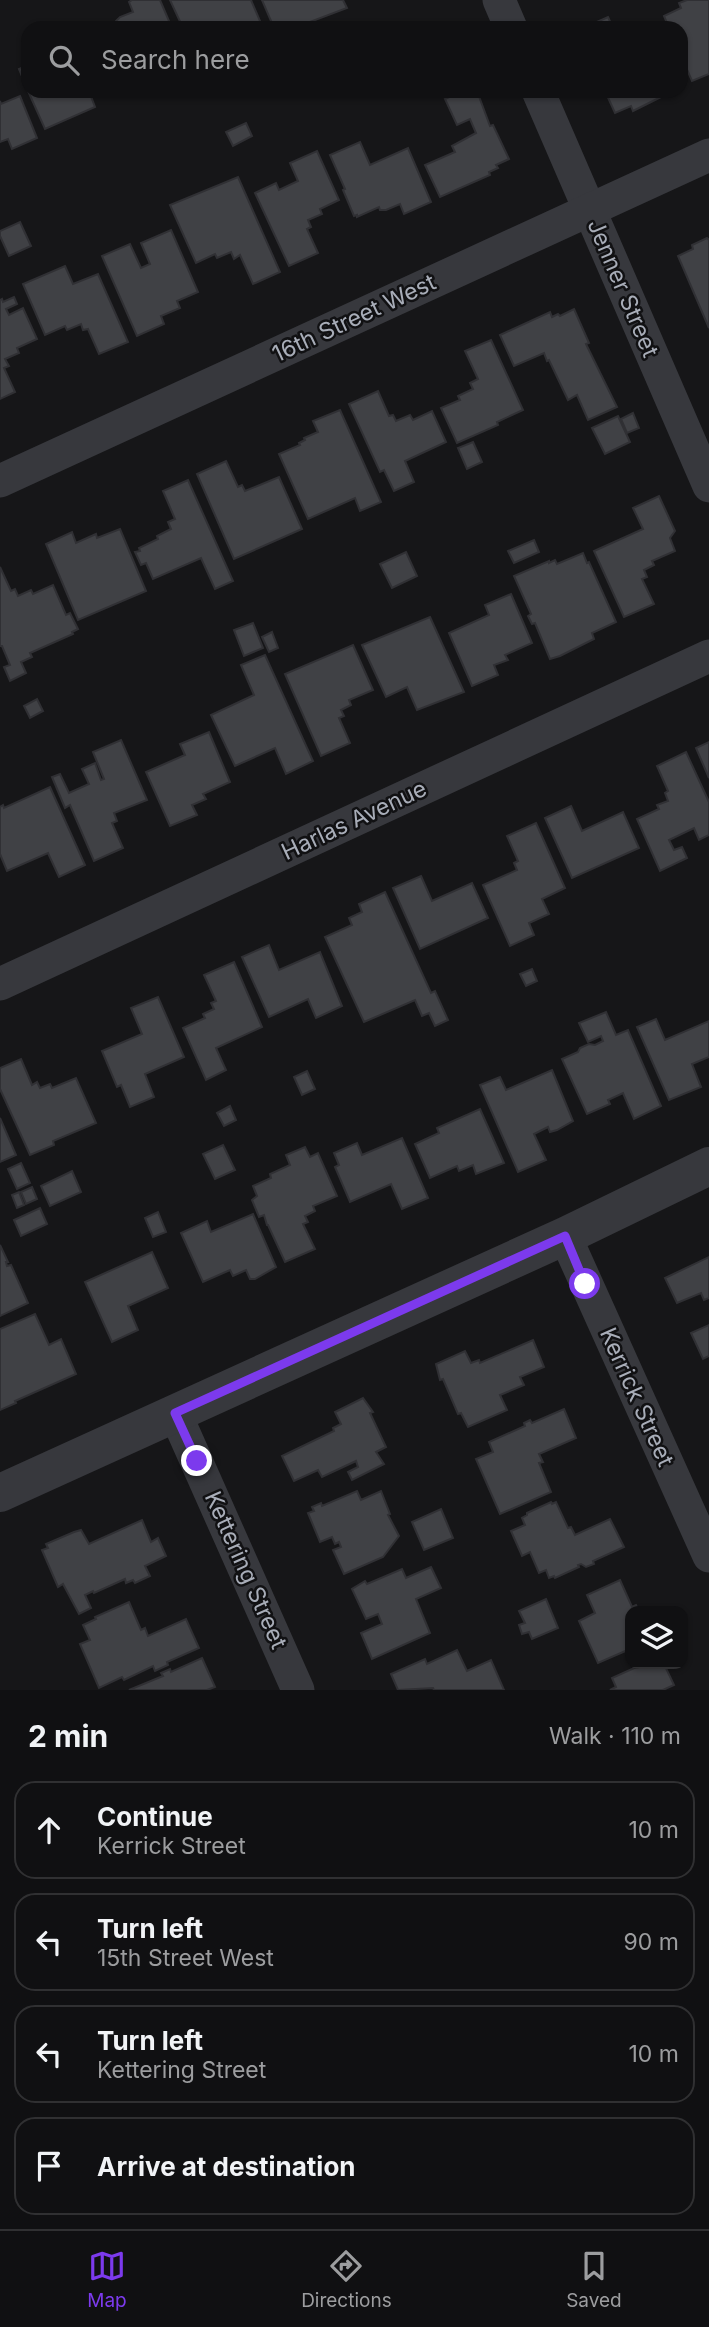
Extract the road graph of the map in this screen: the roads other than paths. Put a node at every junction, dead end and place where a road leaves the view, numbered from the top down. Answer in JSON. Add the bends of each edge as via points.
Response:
{"nodes":[{"id":1,"x":499,"y":0,"type":"edge"},
{"id":2,"x":508,"y":21,"type":"edge"},
{"id":3,"x":541,"y":98,"type":"edge"},
{"id":4,"x":709,"y":155,"type":"edge"},
{"id":5,"x":589,"y":209,"type":"junction"},
{"id":6,"x":0,"y":481,"type":"edge"},
{"id":7,"x":709,"y":486,"type":"edge"},
{"id":8,"x":709,"y":656,"type":"edge"},
{"id":9,"x":0,"y":984,"type":"edge"},
{"id":10,"x":709,"y":1166,"type":"edge"},
{"id":11,"x":565,"y":1236,"type":"junction"},
{"id":12,"x":175,"y":1413,"type":"junction"},
{"id":13,"x":0,"y":1493,"type":"edge"},
{"id":14,"x":709,"y":1556,"type":"edge"},
{"id":15,"x":298,"y":1690,"type":"edge"}],
"edges":[{"from":1,"to":2,"type":"street"},
{"from":3,"to":5,"type":"street","name":"Jenner Street"},
{"from":4,"to":5,"type":"street","name":"16th Street West"},
{"from":5,"to":6,"type":"street","name":"16th Street West"},
{"from":5,"to":7,"type":"street","name":"Jenner Street"},
{"from":8,"to":9,"type":"street","name":"Harlas Avenue"},
{"from":10,"to":11,"type":"street"},
{"from":11,"to":12,"type":"street"},
{"from":11,"to":14,"type":"street","name":"Kerrick Street"},
{"from":12,"to":13,"type":"street"},
{"from":12,"to":15,"type":"street","name":"Kettering Street"}]}
